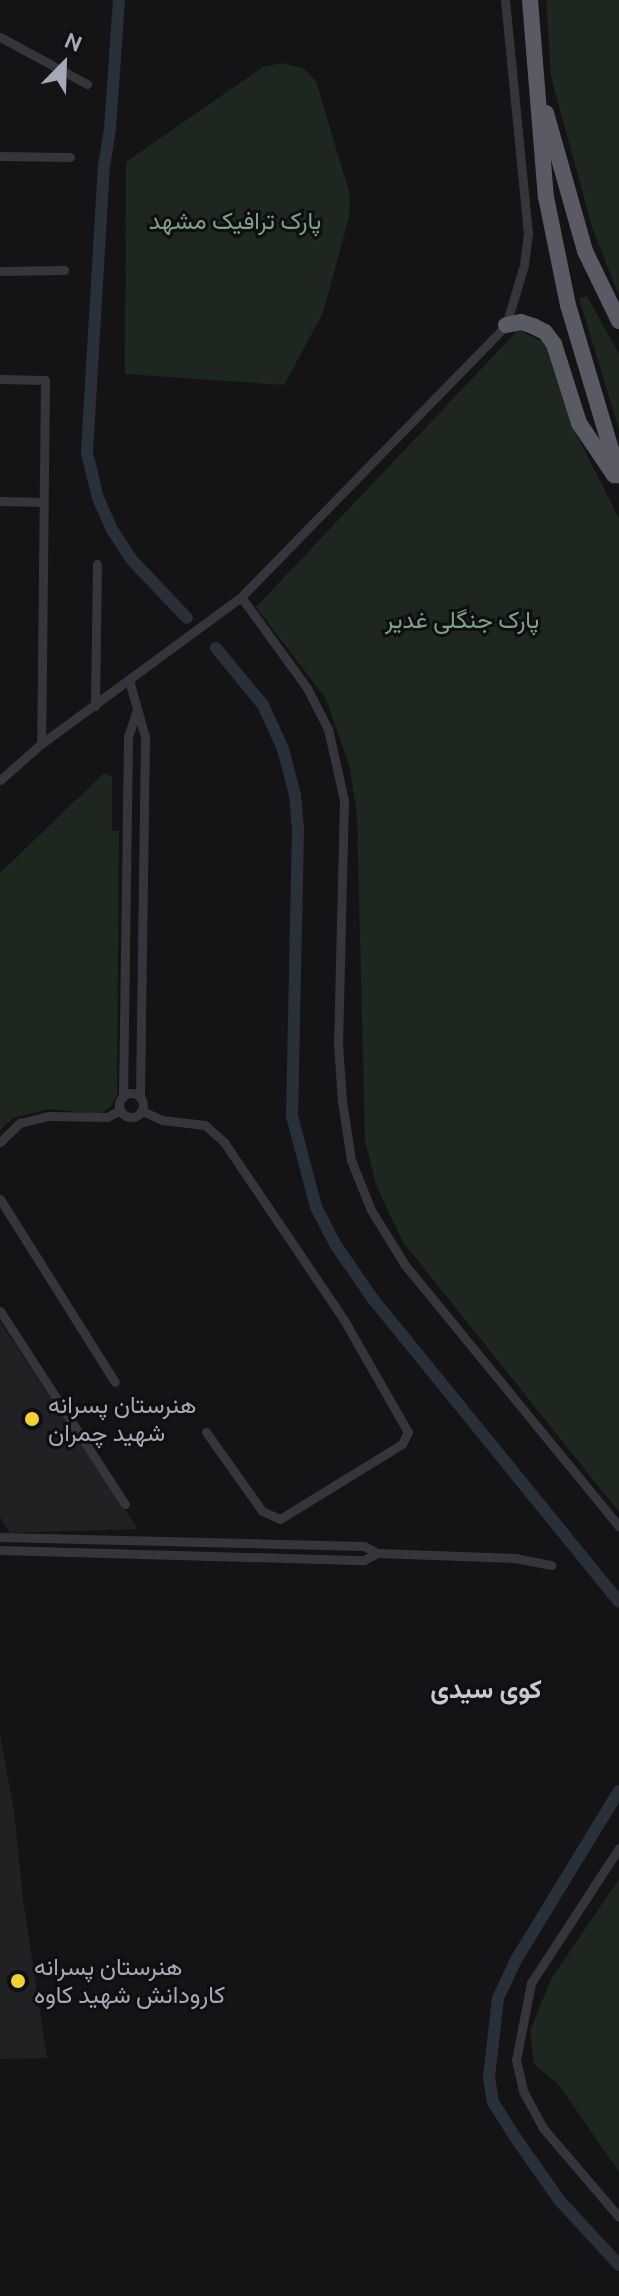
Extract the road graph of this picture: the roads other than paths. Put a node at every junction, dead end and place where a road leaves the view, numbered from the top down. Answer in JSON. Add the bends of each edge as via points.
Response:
{"nodes":[{"id":1,"x":505,"y":0,"type":"edge"},
{"id":2,"x":530,"y":0,"type":"edge"},
{"id":3,"x":0,"y":37,"type":"edge"},
{"id":4,"x":535,"y":76,"type":"junction"},
{"id":5,"x":87,"y":84,"type":"dead end"},
{"id":6,"x":0,"y":156,"type":"edge"},
{"id":7,"x":70,"y":157,"type":"dead end"},
{"id":8,"x":64,"y":270,"type":"dead end"},
{"id":9,"x":0,"y":271,"type":"edge"},
{"id":10,"x":619,"y":321,"type":"edge"},
{"id":11,"x":506,"y":325,"type":"junction"},
{"id":12,"x":0,"y":379,"type":"edge"},
{"id":13,"x":619,"y":476,"type":"edge"},
{"id":14,"x":619,"y":483,"type":"edge"},
{"id":15,"x":0,"y":501,"type":"edge"},
{"id":16,"x":43,"y":502,"type":"junction"},
{"id":17,"x":97,"y":564,"type":"dead end"},
{"id":18,"x":241,"y":597,"type":"junction"},
{"id":19,"x":129,"y":680,"type":"junction"},
{"id":20,"x":95,"y":706,"type":"junction"},
{"id":21,"x":136,"y":713,"type":"junction"},
{"id":22,"x":41,"y":744,"type":"junction"},
{"id":23,"x":128,"y":768,"type":"junction"},
{"id":24,"x":145,"y":768,"type":"junction"},
{"id":25,"x":0,"y":780,"type":"edge"},
{"id":26,"x":128,"y":811,"type":"junction"},
{"id":27,"x":144,"y":812,"type":"junction"},
{"id":28,"x":126,"y":893,"type":"junction"},
{"id":29,"x":143,"y":893,"type":"junction"},
{"id":30,"x":125,"y":1003,"type":"junction"},
{"id":31,"x":142,"y":1003,"type":"junction"},
{"id":32,"x":123,"y":1097,"type":"junction"},
{"id":33,"x":140,"y":1097,"type":"junction"},
{"id":34,"x":120,"y":1110,"type":"junction"},
{"id":35,"x":142,"y":1111,"type":"junction"},
{"id":36,"x":0,"y":1142,"type":"edge"},
{"id":37,"x":0,"y":1199,"type":"edge"},
{"id":38,"x":0,"y":1311,"type":"edge"},
{"id":39,"x":115,"y":1382,"type":"dead end"},
{"id":40,"x":206,"y":1432,"type":"dead end"},
{"id":41,"x":125,"y":1504,"type":"dead end"},
{"id":42,"x":619,"y":1526,"type":"edge"},
{"id":43,"x":0,"y":1537,"type":"edge"},
{"id":44,"x":0,"y":1550,"type":"edge"},
{"id":45,"x":377,"y":1553,"type":"junction"},
{"id":46,"x":551,"y":1565,"type":"dead end"},
{"id":47,"x":619,"y":1848,"type":"edge"},
{"id":48,"x":619,"y":2217,"type":"edge"}],
"edges":[{"from":1,"to":11,"type":"street","via":[[528,234]]},
{"from":2,"to":4,"type":"highway"},
{"from":3,"to":5,"type":"street"},
{"from":4,"to":10,"type":"highway","via":[[585,251]]},
{"from":4,"to":13,"type":"highway","via":[[546,197],[568,305]]},
{"from":6,"to":7,"type":"street"},
{"from":8,"to":9,"type":"street"},
{"from":11,"to":14,"type":"highway","via":[[533,326],[554,344],[579,423]]},
{"from":11,"to":18,"type":"street"},
{"from":12,"to":16,"type":"street","via":[[45,380]]},
{"from":15,"to":16,"type":"street"},
{"from":16,"to":22,"type":"street"},
{"from":17,"to":20,"type":"street"},
{"from":18,"to":19,"type":"street"},
{"from":18,"to":42,"type":"street","via":[[307,688],[328,729],[344,800],[338,1043],[351,1160],[371,1210],[405,1265]]},
{"from":19,"to":20,"type":"street"},
{"from":19,"to":21,"type":"street"},
{"from":20,"to":22,"type":"street"},
{"from":21,"to":23,"type":"street","via":[[128,737]]},
{"from":21,"to":24,"type":"street","via":[[145,737]]},
{"from":22,"to":25,"type":"street"},
{"from":23,"to":24,"type":"street"},
{"from":23,"to":26,"type":"street"},
{"from":24,"to":27,"type":"street"},
{"from":26,"to":27,"type":"street"},
{"from":26,"to":28,"type":"street"},
{"from":27,"to":29,"type":"street"},
{"from":28,"to":29,"type":"street"},
{"from":28,"to":30,"type":"street"},
{"from":29,"to":31,"type":"street"},
{"from":30,"to":31,"type":"street"},
{"from":30,"to":32,"type":"street"},
{"from":31,"to":33,"type":"street"},
{"from":32,"to":33,"type":"street"},
{"from":32,"to":34,"type":"street"},
{"from":33,"to":35,"type":"street"},
{"from":34,"to":35,"type":"street","via":[[131,1117]]},
{"from":34,"to":36,"type":"street","via":[[107,1117],[49,1116],[20,1123]]},
{"from":35,"to":40,"type":"street","via":[[162,1120],[205,1125],[224,1142],[344,1320],[408,1432],[402,1444],[280,1519],[262,1511]]},
{"from":37,"to":39,"type":"street"},
{"from":38,"to":41,"type":"street"},
{"from":43,"to":45,"type":"street","via":[[364,1546]]},
{"from":44,"to":45,"type":"street","via":[[364,1560]]},
{"from":45,"to":46,"type":"street","via":[[515,1558]]},
{"from":47,"to":48,"type":"street","via":[[531,1983],[516,2060],[523,2091],[543,2128]]}]}
